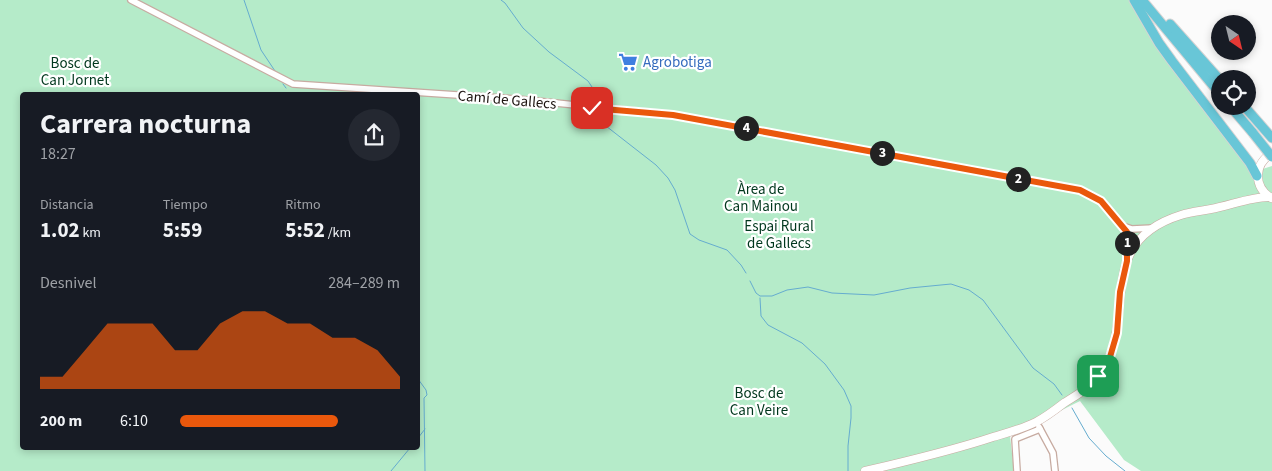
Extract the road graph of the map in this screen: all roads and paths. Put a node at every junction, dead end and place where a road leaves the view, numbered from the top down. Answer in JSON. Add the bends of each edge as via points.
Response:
{"nodes":[{"id":1,"x":131,"y":0,"type":"edge"},
{"id":2,"x":1134,"y":0,"type":"edge"},
{"id":3,"x":1142,"y":0,"type":"edge"},
{"id":4,"x":1148,"y":0,"type":"edge"},
{"id":5,"x":1211,"y":70,"type":"edge"},
{"id":6,"x":1211,"y":83,"type":"edge"},
{"id":7,"x":412,"y":92,"type":"edge"},
{"id":8,"x":420,"y":93,"type":"edge"},
{"id":9,"x":1238,"y":115,"type":"edge"},
{"id":10,"x":1252,"y":115,"type":"edge"},
{"id":11,"x":1272,"y":138,"type":"edge"},
{"id":12,"x":1272,"y":153,"type":"edge"},
{"id":13,"x":1272,"y":157,"type":"edge"},
{"id":14,"x":1258,"y":178,"type":"junction"},
{"id":15,"x":1271,"y":198,"type":"edge"},
{"id":16,"x":1240,"y":203,"type":"junction"},
{"id":17,"x":1154,"y":228,"type":"junction"},
{"id":18,"x":1129,"y":230,"type":"junction"},
{"id":19,"x":1140,"y":240,"type":"junction"},
{"id":20,"x":1127,"y":261,"type":"junction"},
{"id":21,"x":1038,"y":425,"type":"junction"},
{"id":22,"x":865,"y":471,"type":"edge"},
{"id":23,"x":1017,"y":471,"type":"edge"},
{"id":24,"x":1056,"y":471,"type":"edge"}],
"edges":[{"from":1,"to":7,"type":"street","name":"Camí de Gallecs","via":[[293,84]]},
{"from":2,"to":14,"type":"highway","via":[[1164,49]]},
{"from":3,"to":6,"type":"highway"},
{"from":4,"to":5,"type":"highway"},
{"from":8,"to":18,"type":"street","name":"Camí de Gallecs","via":[[673,115],[1080,190],[1101,201]]},
{"from":9,"to":13,"type":"highway","bridge":true},
{"from":10,"to":11,"type":"highway"},
{"from":12,"to":14,"type":"main road","via":[[1260,164]]},
{"from":14,"to":15,"type":"main road","via":[[1262,190]]},
{"from":14,"to":16,"type":"main road","via":[[1252,195]]},
{"from":15,"to":16,"type":"main road","via":[[1261,197]]},
{"from":16,"to":17,"type":"main road","via":[[1182,215]]},
{"from":17,"to":18,"type":"street"},
{"from":17,"to":19,"type":"main road"},
{"from":18,"to":19,"type":"street","name":"Camí de Gallecs","via":[[1134,240]]},
{"from":18,"to":20,"type":"street"},
{"from":19,"to":20,"type":"main road"},
{"from":20,"to":21,"type":"main road","via":[[1115,340],[1106,365],[1089,386]]},
{"from":21,"to":22,"type":"main road","via":[[962,448]]},
{"from":21,"to":23,"type":"street","via":[[1015,440]]},
{"from":21,"to":24,"type":"street","via":[[1053,453]]}]}
